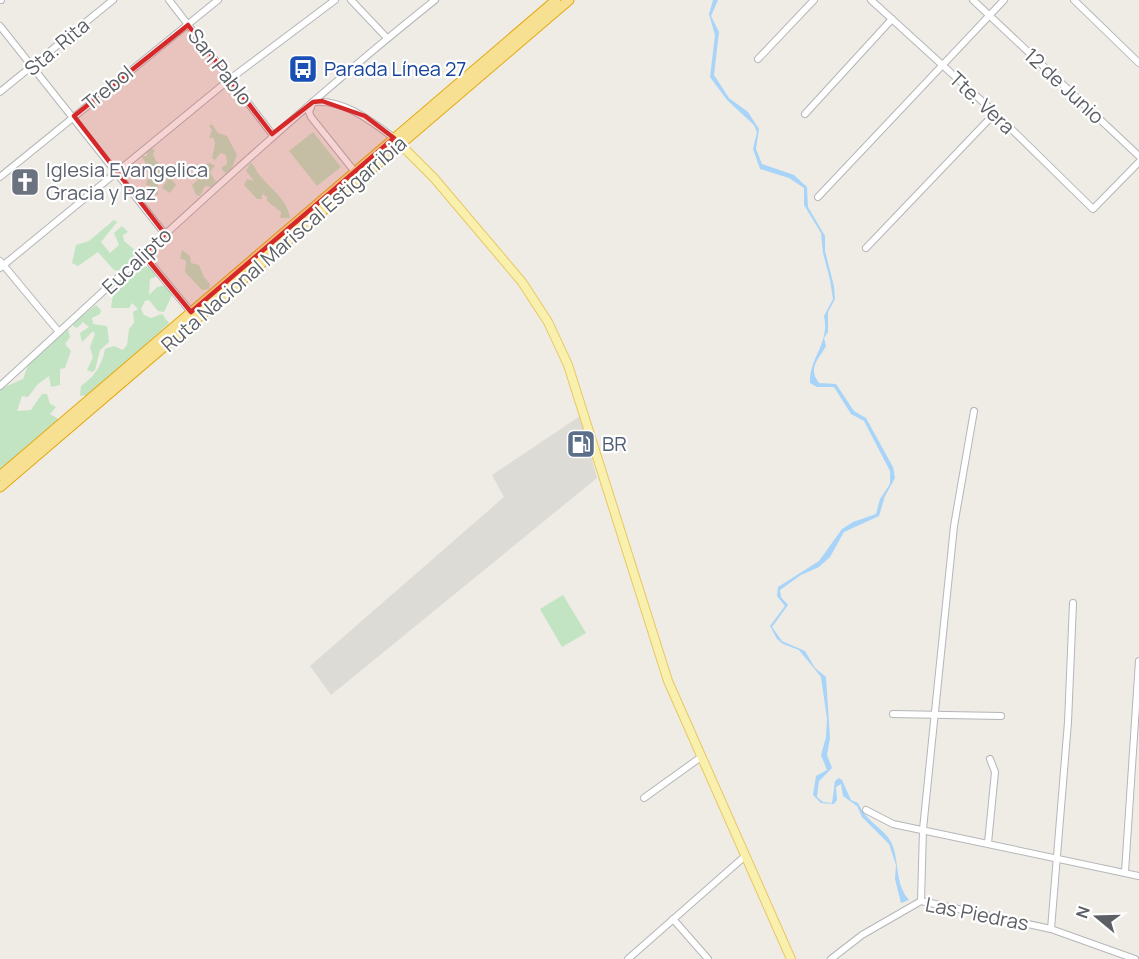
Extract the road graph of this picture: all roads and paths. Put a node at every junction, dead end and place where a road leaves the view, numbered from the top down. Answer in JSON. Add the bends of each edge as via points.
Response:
{"nodes":[{"id":1,"x":112,"y":0,"type":"edge"},
{"id":2,"x":169,"y":0,"type":"edge"},
{"id":3,"x":218,"y":0,"type":"edge"},
{"id":4,"x":335,"y":0,"type":"edge"},
{"id":5,"x":351,"y":0,"type":"edge"},
{"id":6,"x":435,"y":0,"type":"edge"},
{"id":7,"x":556,"y":0,"type":"edge"},
{"id":8,"x":569,"y":0,"type":"edge"},
{"id":9,"x":814,"y":0,"type":"edge"},
{"id":10,"x":871,"y":0,"type":"edge"},
{"id":11,"x":973,"y":0,"type":"edge"},
{"id":12,"x":1004,"y":0,"type":"edge"},
{"id":13,"x":1074,"y":0,"type":"edge"},
{"id":14,"x":990,"y":15,"type":"junction"},
{"id":15,"x":892,"y":19,"type":"junction"},
{"id":16,"x":188,"y":25,"type":"junction"},
{"id":17,"x":0,"y":26,"type":"edge"},
{"id":18,"x":387,"y":39,"type":"junction"},
{"id":19,"x":758,"y":59,"type":"dead end"},
{"id":20,"x":1138,"y":61,"type":"edge"},
{"id":21,"x":942,"y":66,"type":"junction"},
{"id":22,"x":33,"y":67,"type":"junction"},
{"id":23,"x":230,"y":80,"type":"junction"},
{"id":24,"x":0,"y":92,"type":"edge"},
{"id":25,"x":313,"y":102,"type":"junction"},
{"id":26,"x":995,"y":113,"type":"junction"},
{"id":27,"x":805,"y":114,"type":"dead end"},
{"id":28,"x":74,"y":116,"type":"junction"},
{"id":29,"x":272,"y":135,"type":"junction"},
{"id":30,"x":398,"y":141,"type":"junction"},
{"id":31,"x":1139,"y":156,"type":"edge"},
{"id":32,"x":1139,"y":162,"type":"edge"},
{"id":33,"x":117,"y":172,"type":"junction"},
{"id":34,"x":355,"y":172,"type":"junction"},
{"id":35,"x":0,"y":177,"type":"edge"},
{"id":36,"x":819,"y":197,"type":"dead end"},
{"id":37,"x":165,"y":234,"type":"junction"},
{"id":38,"x":867,"y":248,"type":"dead end"},
{"id":39,"x":143,"y":254,"type":"junction"},
{"id":40,"x":1,"y":264,"type":"edge"},
{"id":41,"x":191,"y":312,"type":"junction"},
{"id":42,"x":59,"y":332,"type":"junction"},
{"id":43,"x":0,"y":386,"type":"edge"},
{"id":44,"x":974,"y":411,"type":"dead end"},
{"id":45,"x":0,"y":476,"type":"edge"},
{"id":46,"x":0,"y":487,"type":"edge"},
{"id":47,"x":1073,"y":603,"type":"dead end"},
{"id":48,"x":1139,"y":661,"type":"edge"},
{"id":49,"x":893,"y":714,"type":"dead end"},
{"id":50,"x":934,"y":716,"type":"junction"},
{"id":51,"x":1001,"y":716,"type":"dead end"},
{"id":52,"x":1137,"y":726,"type":"edge"},
{"id":53,"x":1137,"y":735,"type":"edge"},
{"id":54,"x":701,"y":757,"type":"junction"},
{"id":55,"x":990,"y":759,"type":"dead end"},
{"id":56,"x":644,"y":798,"type":"dead end"},
{"id":57,"x":866,"y":810,"type":"dead end"},
{"id":58,"x":923,"y":830,"type":"junction"},
{"id":59,"x":988,"y":843,"type":"junction"},
{"id":60,"x":744,"y":857,"type":"junction"},
{"id":61,"x":1059,"y":858,"type":"junction"},
{"id":62,"x":1125,"y":872,"type":"junction"},
{"id":63,"x":1139,"y":876,"type":"edge"},
{"id":64,"x":921,"y":901,"type":"junction"},
{"id":65,"x":673,"y":919,"type":"junction"},
{"id":66,"x":1051,"y":929,"type":"junction"},
{"id":67,"x":628,"y":959,"type":"edge"},
{"id":68,"x":708,"y":959,"type":"edge"},
{"id":69,"x":790,"y":959,"type":"edge"},
{"id":70,"x":831,"y":959,"type":"edge"},
{"id":71,"x":1136,"y":959,"type":"edge"}],
"edges":[{"from":1,"to":22,"type":"street","name":"Sta. Rita"},
{"from":2,"to":16,"type":"street","name":"San Pablo"},
{"from":3,"to":16,"type":"street","name":"Trebol"},
{"from":4,"to":23,"type":"street"},
{"from":5,"to":18,"type":"street"},
{"from":6,"to":18,"type":"street","name":"Eucalipto"},
{"from":7,"to":30,"type":"highway","name":"Ruta Nacional Mariscal Estigarribia"},
{"from":8,"to":30,"type":"highway","name":"Ruta Nacional Mariscal Estigarribia"},
{"from":9,"to":19,"type":"street"},
{"from":10,"to":15,"type":"street","name":"Tte. Vera"},
{"from":11,"to":14,"type":"street","name":"12 de Junio"},
{"from":12,"to":14,"type":"street"},
{"from":13,"to":20,"type":"street"},
{"from":14,"to":21,"type":"street"},
{"from":14,"to":31,"type":"street","name":"12 de Junio"},
{"from":15,"to":21,"type":"street","name":"Tte. Vera"},
{"from":15,"to":27,"type":"street"},
{"from":16,"to":23,"type":"street","name":"San Pablo"},
{"from":16,"to":28,"type":"street","name":"Trebol"},
{"from":17,"to":22,"type":"street"},
{"from":18,"to":25,"type":"street","name":"Eucalipto"},
{"from":21,"to":26,"type":"street","name":"Tte. Vera"},
{"from":21,"to":36,"type":"street"},
{"from":22,"to":24,"type":"street","name":"Sta. Rita"},
{"from":22,"to":28,"type":"street"},
{"from":23,"to":29,"type":"street","name":"San Pablo"},
{"from":23,"to":33,"type":"street"},
{"from":25,"to":29,"type":"street","name":"Eucalipto"},
{"from":25,"to":30,"type":"street","via":[[328,102],[365,116]]},
{"from":25,"to":34,"type":"street","via":[[311,117]]},
{"from":26,"to":32,"type":"street","name":"Tte. Vera","via":[[1091,208],[1096,209]]},
{"from":26,"to":38,"type":"street"},
{"from":28,"to":33,"type":"street"},
{"from":28,"to":35,"type":"street","name":"Trebol"},
{"from":29,"to":37,"type":"street","name":"Eucalipto"},
{"from":30,"to":34,"type":"highway","name":"Ruta Nacional Mariscal Estigarribia"},
{"from":30,"to":46,"type":"highway","name":"Ruta Nacional Mariscal Estigarribia"},
{"from":30,"to":54,"type":"main road","via":[[497,251],[549,322],[568,365],[668,681]]},
{"from":33,"to":37,"type":"street"},
{"from":33,"to":40,"type":"street"},
{"from":34,"to":41,"type":"highway","name":"Ruta Nacional Mariscal Estigarribia"},
{"from":37,"to":39,"type":"street","name":"Eucalipto"},
{"from":39,"to":41,"type":"street"},
{"from":39,"to":42,"type":"street","name":"Eucalipto"},
{"from":40,"to":42,"type":"street"},
{"from":41,"to":45,"type":"highway","name":"Ruta Nacional Mariscal Estigarribia"},
{"from":42,"to":43,"type":"street","name":"Eucalipto"},
{"from":44,"to":50,"type":"street","via":[[954,526]]},
{"from":47,"to":61,"type":"street"},
{"from":48,"to":52,"type":"street"},
{"from":49,"to":50,"type":"street"},
{"from":50,"to":51,"type":"street"},
{"from":50,"to":58,"type":"street"},
{"from":52,"to":53,"type":"street"},
{"from":53,"to":62,"type":"street"},
{"from":54,"to":56,"type":"street"},
{"from":54,"to":60,"type":"main road"},
{"from":55,"to":59,"type":"street","via":[[995,772]]},
{"from":57,"to":58,"type":"street","via":[[893,824]]},
{"from":58,"to":59,"type":"street"},
{"from":58,"to":64,"type":"street"},
{"from":59,"to":61,"type":"street"},
{"from":60,"to":65,"type":"street"},
{"from":60,"to":69,"type":"main road"},
{"from":61,"to":62,"type":"street"},
{"from":61,"to":66,"type":"street"},
{"from":62,"to":63,"type":"street"},
{"from":64,"to":66,"type":"street","name":"Las Piedras"},
{"from":64,"to":70,"type":"street","name":"Las Piedras","via":[[862,935]]},
{"from":65,"to":67,"type":"street"},
{"from":65,"to":68,"type":"street"},
{"from":66,"to":71,"type":"street","name":"Las Piedras"}]}
